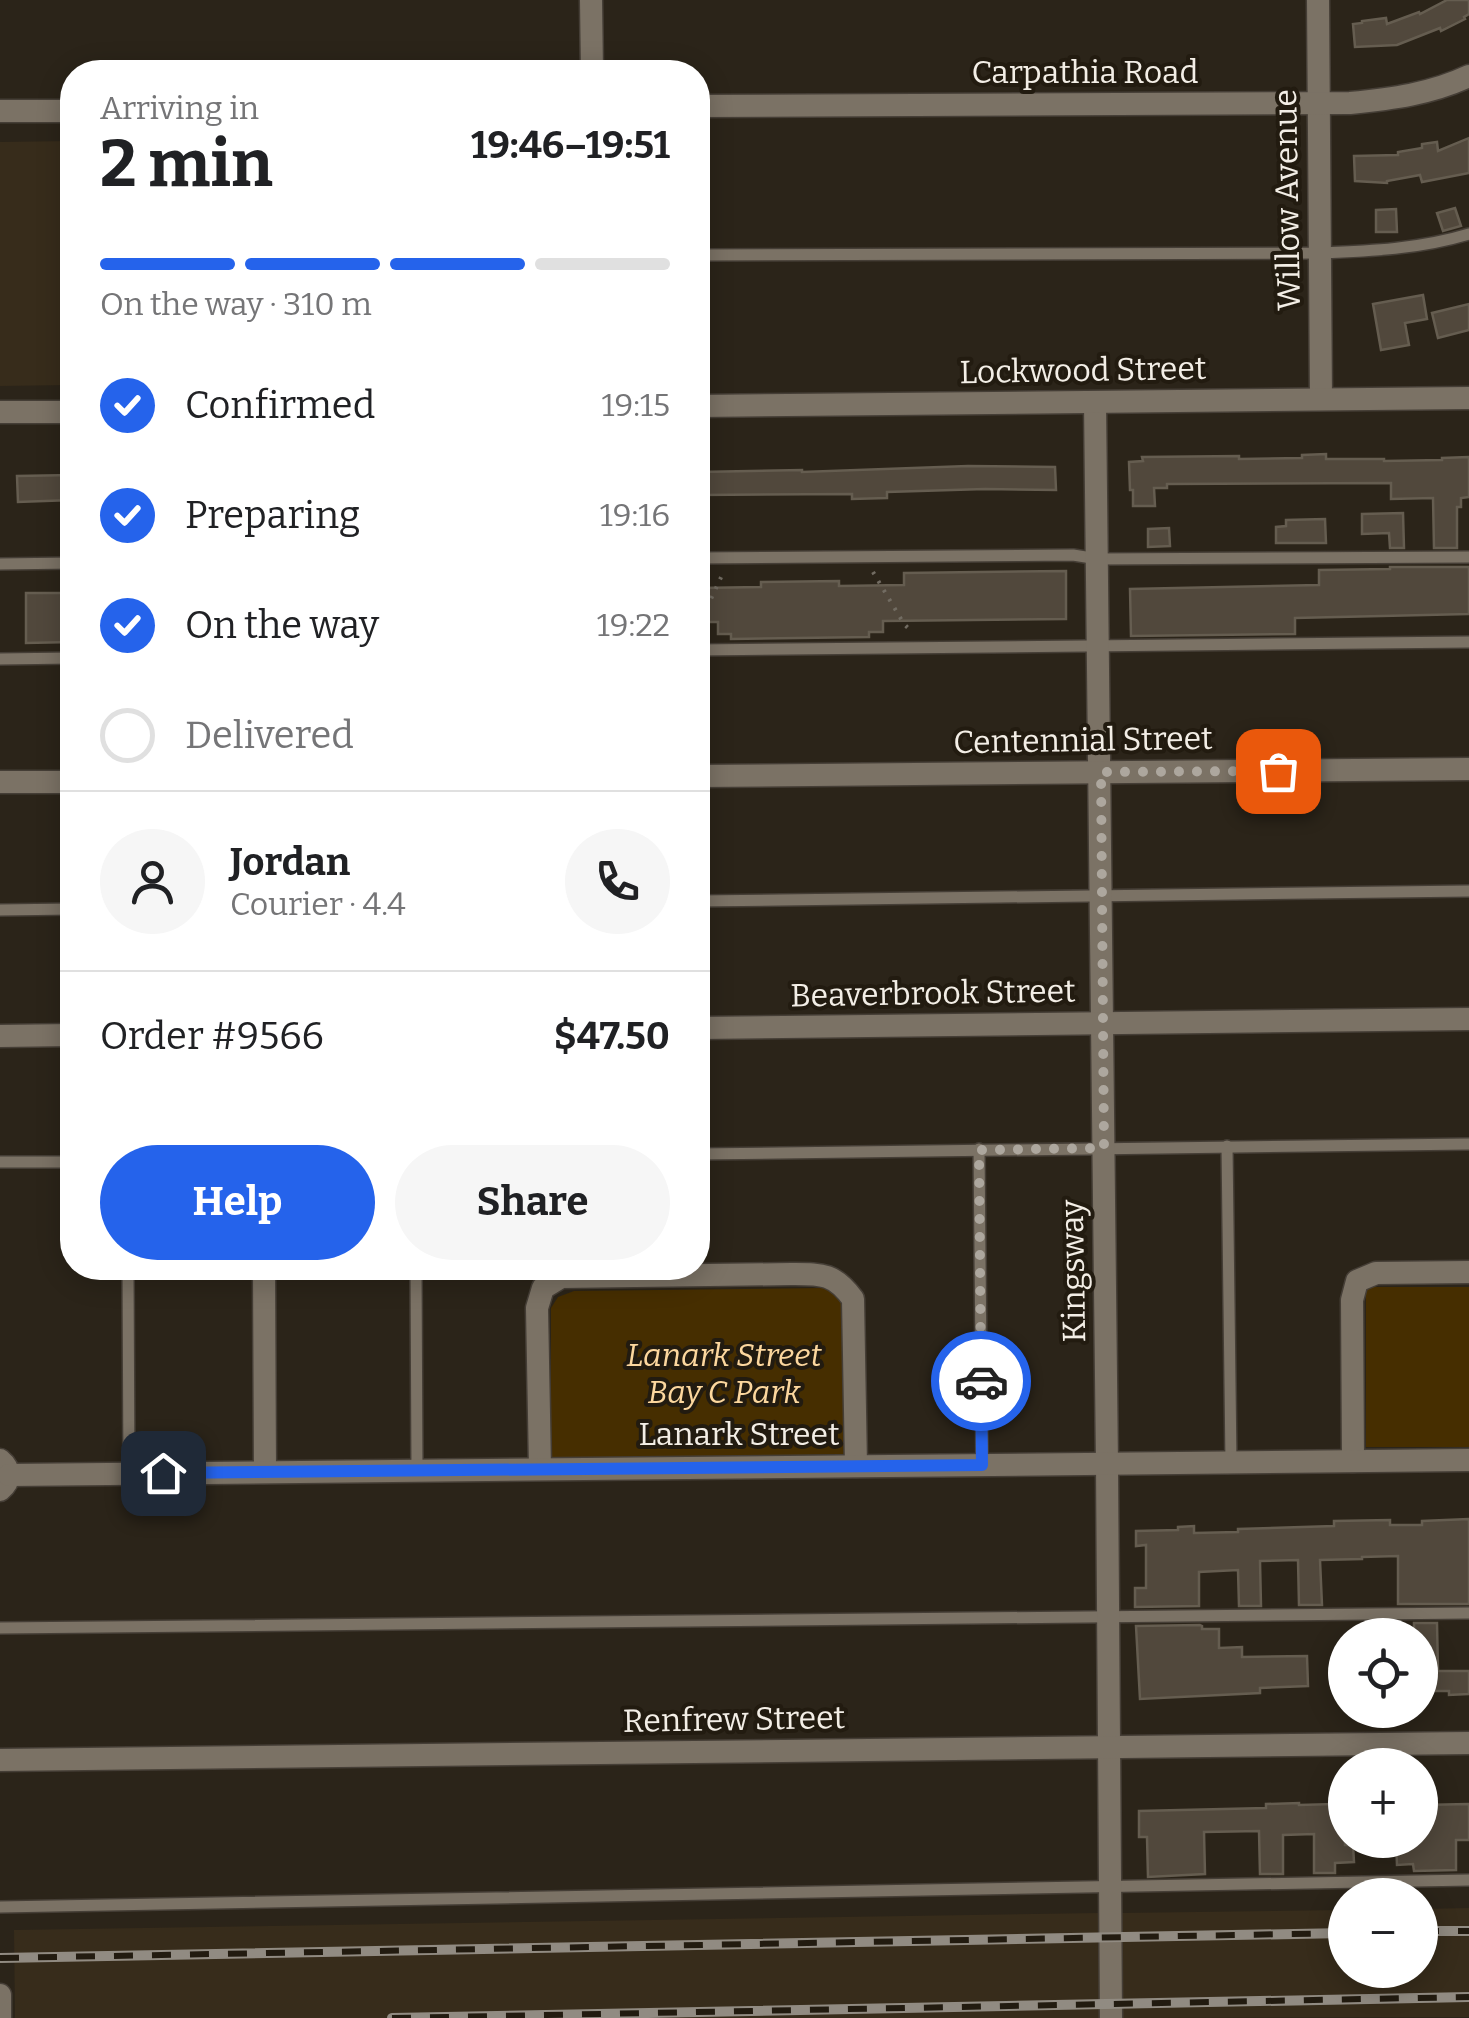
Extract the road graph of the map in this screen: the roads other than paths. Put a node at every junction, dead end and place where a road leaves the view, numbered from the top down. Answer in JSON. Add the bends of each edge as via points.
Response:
{"nodes":[{"id":1,"x":590,"y":0,"type":"edge"},
{"id":2,"x":1318,"y":0,"type":"edge"},
{"id":3,"x":592,"y":60,"type":"edge"},
{"id":4,"x":1469,"y":76,"type":"edge"},
{"id":5,"x":1318,"y":104,"type":"junction"},
{"id":6,"x":710,"y":106,"type":"edge"},
{"id":7,"x":60,"y":110,"type":"edge"},
{"id":8,"x":0,"y":111,"type":"edge"},
{"id":9,"x":1469,"y":234,"type":"edge"},
{"id":10,"x":1320,"y":253,"type":"junction"},
{"id":11,"x":710,"y":255,"type":"edge"},
{"id":12,"x":1469,"y":398,"type":"edge"},
{"id":13,"x":1322,"y":399,"type":"junction"},
{"id":14,"x":1096,"y":403,"type":"junction"},
{"id":15,"x":710,"y":406,"type":"edge"},
{"id":16,"x":0,"y":412,"type":"edge"},
{"id":17,"x":60,"y":412,"type":"edge"},
{"id":18,"x":1469,"y":556,"type":"edge"},
{"id":19,"x":710,"y":558,"type":"edge"},
{"id":20,"x":1098,"y":560,"type":"junction"},
{"id":21,"x":0,"y":564,"type":"edge"},
{"id":22,"x":60,"y":564,"type":"edge"},
{"id":23,"x":1469,"y":642,"type":"edge"},
{"id":24,"x":1099,"y":644,"type":"junction"},
{"id":25,"x":710,"y":650,"type":"edge"},
{"id":26,"x":60,"y":658,"type":"edge"},
{"id":27,"x":0,"y":659,"type":"edge"},
{"id":28,"x":1469,"y":769,"type":"edge"},
{"id":29,"x":1101,"y":772,"type":"junction"},
{"id":30,"x":710,"y":776,"type":"edge"},
{"id":31,"x":0,"y":782,"type":"edge"},
{"id":32,"x":60,"y":782,"type":"edge"},
{"id":33,"x":1469,"y":891,"type":"edge"},
{"id":34,"x":1101,"y":896,"type":"junction"},
{"id":35,"x":710,"y":901,"type":"edge"},
{"id":36,"x":60,"y":909,"type":"edge"},
{"id":37,"x":0,"y":910,"type":"edge"},
{"id":38,"x":1469,"y":1019,"type":"edge"},
{"id":39,"x":1103,"y":1023,"type":"junction"},
{"id":40,"x":710,"y":1028,"type":"edge"},
{"id":41,"x":60,"y":1035,"type":"edge"},
{"id":42,"x":0,"y":1036,"type":"edge"},
{"id":43,"x":1469,"y":1144,"type":"edge"},
{"id":44,"x":1227,"y":1146,"type":"junction"},
{"id":45,"x":1104,"y":1148,"type":"junction"},
{"id":46,"x":979,"y":1150,"type":"junction"},
{"id":47,"x":710,"y":1154,"type":"edge"},
{"id":48,"x":0,"y":1162,"type":"edge"},
{"id":49,"x":60,"y":1162,"type":"edge"},
{"id":50,"x":1469,"y":1272,"type":"edge"},
{"id":51,"x":710,"y":1275,"type":"edge"},
{"id":52,"x":128,"y":1280,"type":"edge"},
{"id":53,"x":264,"y":1280,"type":"edge"},
{"id":54,"x":416,"y":1280,"type":"edge"},
{"id":55,"x":556,"y":1280,"type":"edge"},
{"id":56,"x":1469,"y":1460,"type":"edge"},
{"id":57,"x":1353,"y":1461,"type":"junction"},
{"id":58,"x":1231,"y":1463,"type":"junction"},
{"id":59,"x":982,"y":1465,"type":"junction"},
{"id":60,"x":1107,"y":1465,"type":"junction"},
{"id":61,"x":856,"y":1466,"type":"junction"},
{"id":62,"x":540,"y":1468,"type":"junction"},
{"id":63,"x":417,"y":1470,"type":"junction"},
{"id":64,"x":264,"y":1472,"type":"junction"},
{"id":65,"x":130,"y":1473,"type":"junction"},
{"id":66,"x":3,"y":1475,"type":"edge"},
{"id":67,"x":1469,"y":1613,"type":"edge"},
{"id":68,"x":1108,"y":1616,"type":"junction"},
{"id":69,"x":0,"y":1628,"type":"edge"},
{"id":70,"x":1469,"y":1743,"type":"edge"},
{"id":71,"x":1108,"y":1747,"type":"junction"},
{"id":72,"x":0,"y":1760,"type":"edge"},
{"id":73,"x":1469,"y":1880,"type":"edge"},
{"id":74,"x":1110,"y":1888,"type":"junction"},
{"id":75,"x":0,"y":1907,"type":"edge"},
{"id":76,"x":0,"y":1995,"type":"edge"},
{"id":77,"x":0,"y":2018,"type":"edge"},
{"id":78,"x":1110,"y":2018,"type":"edge"}],
"edges":[{"from":1,"to":3,"type":"street"},
{"from":2,"to":5,"type":"street","name":"Willow Avenue"},
{"from":4,"to":5,"type":"street","name":"Carpathia Road","via":[[1408,96]]},
{"from":5,"to":6,"type":"street","name":"Carpathia Road"},
{"from":5,"to":10,"type":"street","name":"Willow Avenue"},
{"from":7,"to":8,"type":"street"},
{"from":9,"to":10,"type":"lane","via":[[1401,248]]},
{"from":10,"to":11,"type":"lane"},
{"from":10,"to":13,"type":"street","name":"Willow Avenue"},
{"from":12,"to":13,"type":"street","name":"Lockwood Street"},
{"from":13,"to":14,"type":"street","name":"Lockwood Street"},
{"from":14,"to":15,"type":"street","name":"Lockwood Street"},
{"from":14,"to":20,"type":"street","name":"Kingsway"},
{"from":16,"to":17,"type":"street"},
{"from":18,"to":20,"type":"lane"},
{"from":19,"to":20,"type":"lane"},
{"from":20,"to":24,"type":"street","name":"Kingsway"},
{"from":21,"to":22,"type":"lane"},
{"from":23,"to":24,"type":"lane"},
{"from":24,"to":25,"type":"lane"},
{"from":24,"to":29,"type":"street","name":"Kingsway"},
{"from":26,"to":27,"type":"lane"},
{"from":28,"to":29,"type":"street","name":"Centennial Street"},
{"from":29,"to":30,"type":"street","name":"Centennial Street"},
{"from":29,"to":34,"type":"street","name":"Kingsway"},
{"from":31,"to":32,"type":"street"},
{"from":33,"to":34,"type":"lane"},
{"from":34,"to":35,"type":"lane"},
{"from":34,"to":39,"type":"street","name":"Kingsway"},
{"from":36,"to":37,"type":"lane"},
{"from":38,"to":39,"type":"street","name":"Beaverbrook Street"},
{"from":39,"to":40,"type":"street","name":"Beaverbrook Street"},
{"from":39,"to":45,"type":"street","name":"Kingsway"},
{"from":41,"to":42,"type":"street"},
{"from":43,"to":44,"type":"lane"},
{"from":44,"to":45,"type":"lane"},
{"from":44,"to":58,"type":"lane"},
{"from":45,"to":46,"type":"lane"},
{"from":45,"to":60,"type":"street","name":"Kingsway"},
{"from":46,"to":47,"type":"lane"},
{"from":46,"to":59,"type":"lane"},
{"from":48,"to":49,"type":"lane"},
{"from":50,"to":57,"type":"street","via":[[1376,1273],[1357,1280]]},
{"from":51,"to":61,"type":"street","via":[[823,1274],[841,1283],[853,1300]]},
{"from":52,"to":65,"type":"lane"},
{"from":53,"to":64,"type":"street"},
{"from":54,"to":63,"type":"lane"},
{"from":55,"to":62,"type":"street","via":[[544,1288],[537,1308]]},
{"from":56,"to":57,"type":"street","name":"Lanark Street"},
{"from":57,"to":58,"type":"street","name":"Lanark Street"},
{"from":58,"to":60,"type":"street","name":"Lanark Street"},
{"from":59,"to":60,"type":"street","name":"Lanark Street"},
{"from":59,"to":61,"type":"street","name":"Lanark Street"},
{"from":60,"to":68,"type":"street","name":"Kingsway"},
{"from":61,"to":62,"type":"street","name":"Lanark Street"},
{"from":62,"to":63,"type":"street","name":"Lanark Street"},
{"from":63,"to":64,"type":"street","name":"Lanark Street"},
{"from":64,"to":65,"type":"street","name":"Lanark Street"},
{"from":65,"to":66,"type":"street","name":"Lanark Street"},
{"from":67,"to":68,"type":"lane"},
{"from":68,"to":69,"type":"lane"},
{"from":68,"to":71,"type":"street","name":"Kingsway"},
{"from":70,"to":71,"type":"street","name":"Renfrew Street"},
{"from":71,"to":72,"type":"street","name":"Renfrew Street"},
{"from":71,"to":74,"type":"street","name":"Kingsway"},
{"from":73,"to":74,"type":"lane"},
{"from":74,"to":75,"type":"lane"},
{"from":74,"to":78,"type":"street","name":"Kingsway"},
{"from":76,"to":77,"type":"street"}]}
